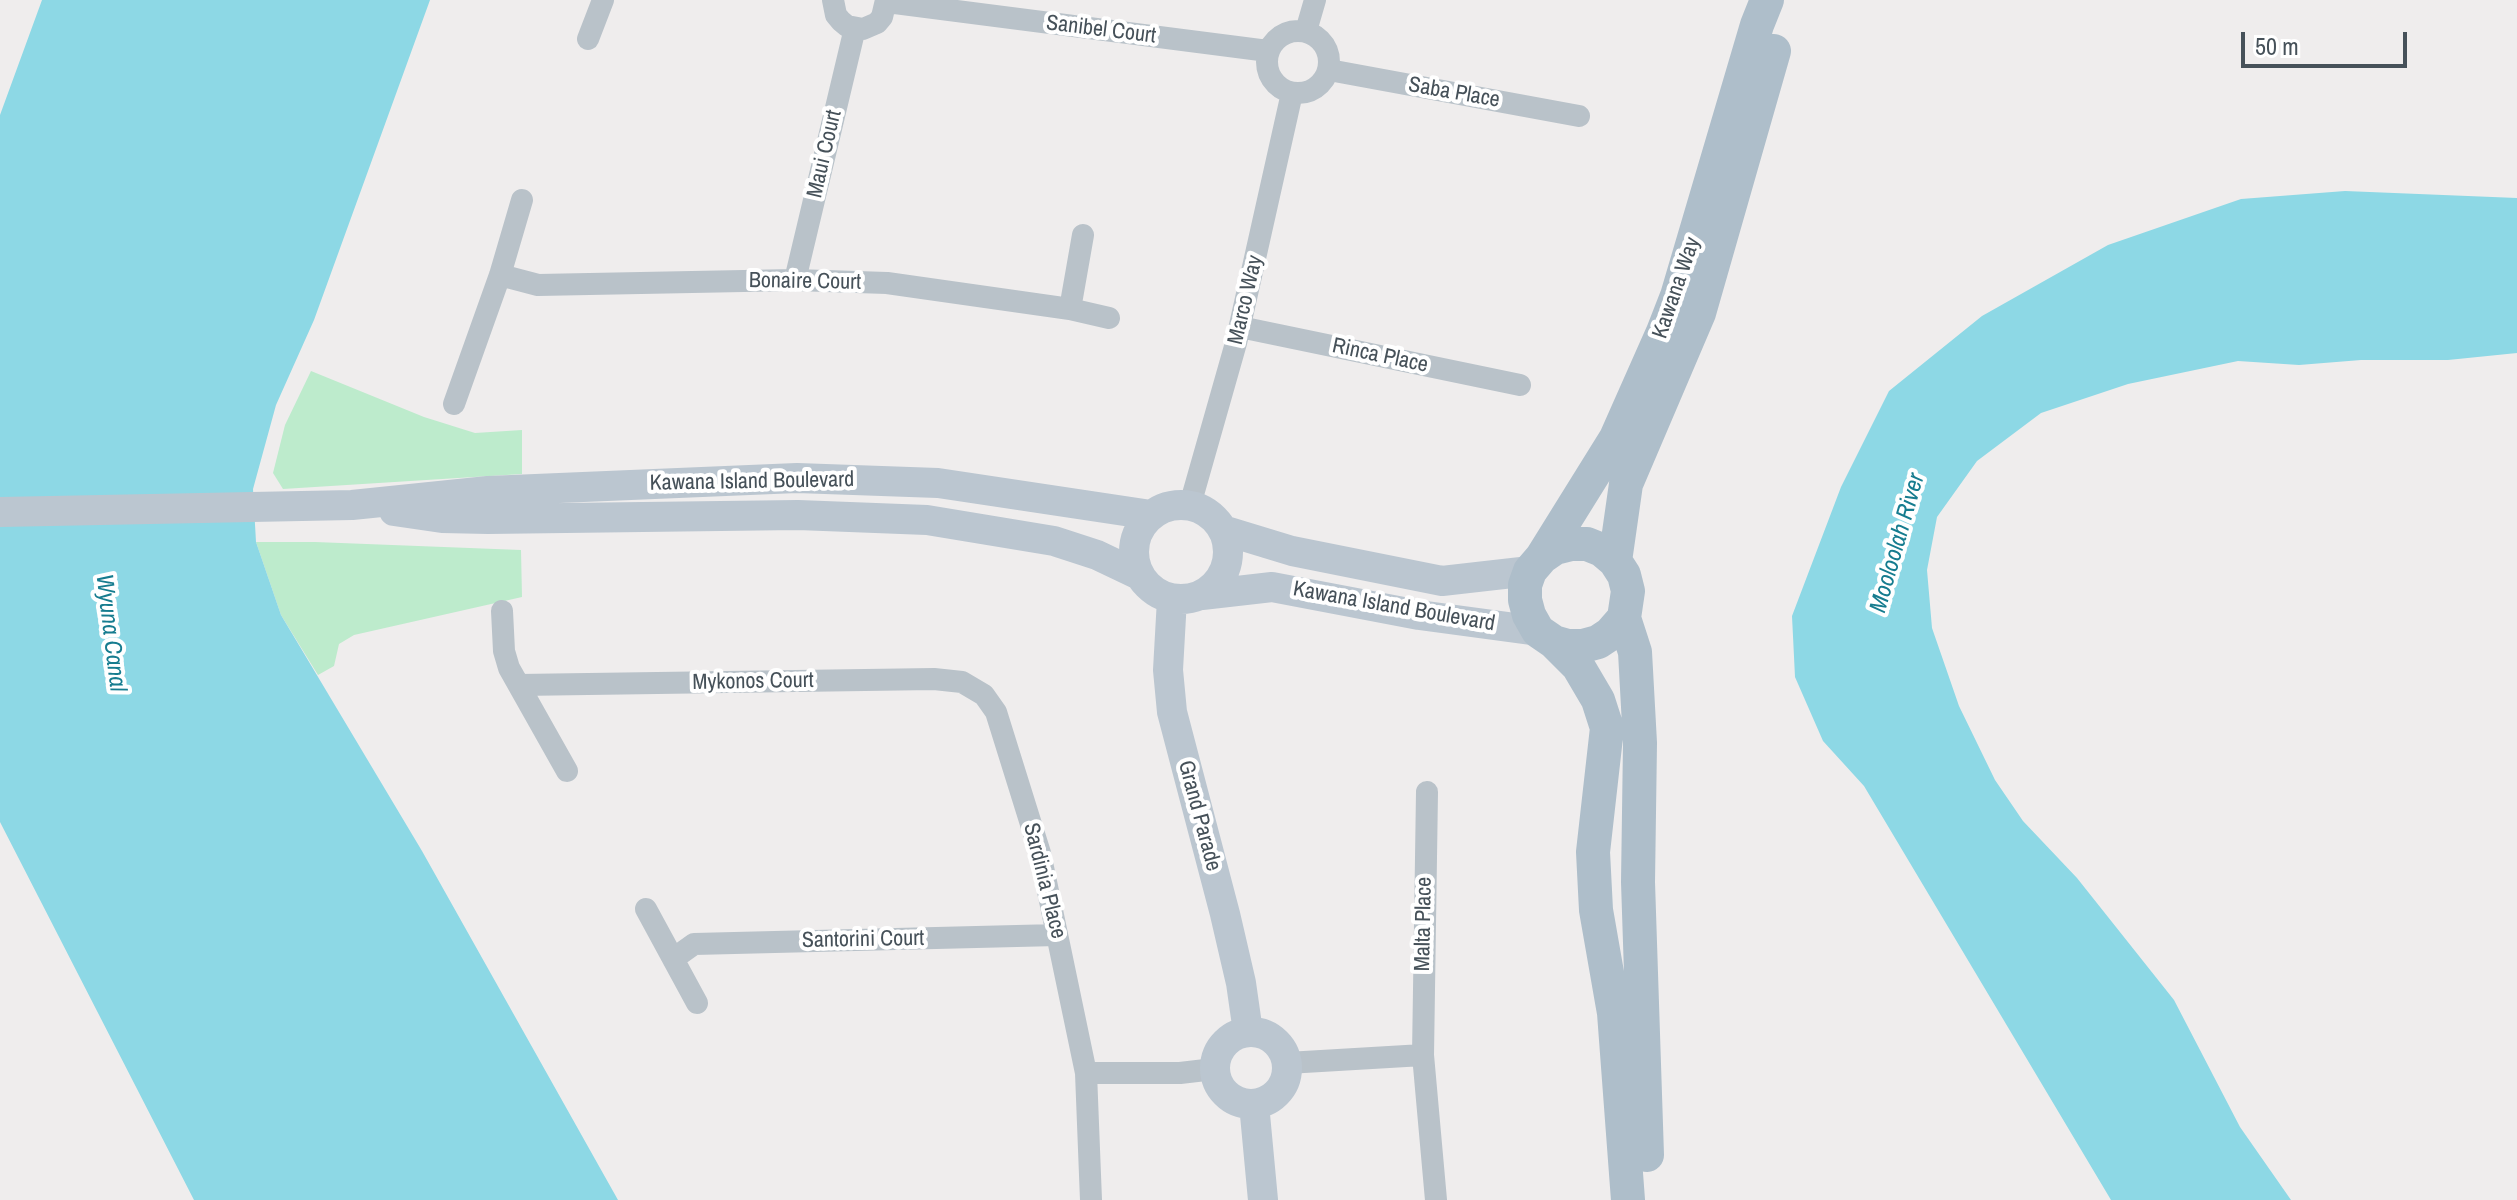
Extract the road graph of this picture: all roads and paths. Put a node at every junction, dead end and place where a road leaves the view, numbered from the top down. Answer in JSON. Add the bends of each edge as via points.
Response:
{"nodes":[{"id":1,"x":603,"y":0,"type":"edge"},
{"id":2,"x":833,"y":0,"type":"edge"},
{"id":3,"x":1315,"y":0,"type":"edge"},
{"id":4,"x":1767,"y":0,"type":"edge"},
{"id":5,"x":1789,"y":0,"type":"edge"},
{"id":6,"x":886,"y":1,"type":"edge"},
{"id":7,"x":855,"y":28,"type":"junction"},
{"id":8,"x":1306,"y":31,"type":"junction"},
{"id":9,"x":588,"y":39,"type":"dead end"},
{"id":10,"x":1268,"y":51,"type":"junction"},
{"id":11,"x":1329,"y":70,"type":"junction"},
{"id":12,"x":1292,"y":93,"type":"junction"},
{"id":13,"x":1579,"y":116,"type":"dead end"},
{"id":14,"x":522,"y":200,"type":"dead end"},
{"id":15,"x":1083,"y":235,"type":"dead end"},
{"id":16,"x":500,"y":275,"type":"junction"},
{"id":17,"x":795,"y":280,"type":"junction"},
{"id":18,"x":1070,"y":309,"type":"junction"},
{"id":19,"x":1109,"y":318,"type":"dead end"},
{"id":20,"x":1240,"y":327,"type":"junction"},
{"id":21,"x":1520,"y":385,"type":"dead end"},
{"id":22,"x":454,"y":404,"type":"dead end"},
{"id":23,"x":352,"y":505,"type":"junction"},
{"id":24,"x":1190,"y":505,"type":"junction"},
{"id":25,"x":0,"y":512,"type":"edge"},
{"id":26,"x":1151,"y":515,"type":"junction"},
{"id":27,"x":1223,"y":530,"type":"junction"},
{"id":28,"x":1615,"y":561,"type":"junction"},
{"id":29,"x":1536,"y":564,"type":"junction"},
{"id":30,"x":1139,"y":575,"type":"junction"},
{"id":31,"x":1202,"y":595,"type":"junction"},
{"id":32,"x":1172,"y":599,"type":"junction"},
{"id":33,"x":502,"y":611,"type":"dead end"},
{"id":34,"x":1624,"y":618,"type":"junction"},
{"id":35,"x":1546,"y":636,"type":"junction"},
{"id":36,"x":519,"y":685,"type":"junction"},
{"id":37,"x":984,"y":695,"type":"joint"},
{"id":38,"x":567,"y":771,"type":"dead end"},
{"id":39,"x":1427,"y":792,"type":"dead end"},
{"id":40,"x":646,"y":909,"type":"dead end"},
{"id":41,"x":1057,"y":935,"type":"junction"},
{"id":42,"x":673,"y":959,"type":"junction"},
{"id":43,"x":697,"y":1003,"type":"dead end"},
{"id":44,"x":1248,"y":1032,"type":"junction"},
{"id":45,"x":1423,"y":1055,"type":"junction"},
{"id":46,"x":1287,"y":1063,"type":"junction"},
{"id":47,"x":1214,"y":1069,"type":"junction"},
{"id":48,"x":1086,"y":1073,"type":"junction"},
{"id":49,"x":1254,"y":1104,"type":"junction"},
{"id":50,"x":1091,"y":1200,"type":"edge"},
{"id":51,"x":1263,"y":1200,"type":"edge"},
{"id":52,"x":1436,"y":1200,"type":"edge"},
{"id":53,"x":1628,"y":1200,"type":"edge"},
{"id":54,"x":1649,"y":1200,"type":"edge"}],
"edges":[{"from":1,"to":9,"type":"street"},
{"from":2,"to":7,"type":"street","via":[[836,15]]},
{"from":3,"to":8,"type":"street"},
{"from":4,"to":29,"type":"main road","name":"Kawana Way","via":[[1663,332],[1616,438]]},
{"from":5,"to":28,"type":"main road","name":"Kawana Way","via":[[1699,313],[1626,484]]},
{"from":6,"to":7,"type":"street","via":[[877,23]]},
{"from":6,"to":10,"type":"street","name":"Sanibel Court"},
{"from":7,"to":17,"type":"street","name":"Maui Court"},
{"from":8,"to":10,"type":"street","via":[[1288,32]]},
{"from":8,"to":11,"type":"street","via":[[1323,42]]},
{"from":10,"to":12,"type":"street","via":[[1273,82]]},
{"from":11,"to":12,"type":"street","via":[[1310,91]]},
{"from":11,"to":13,"type":"street","name":"Saba Place"},
{"from":12,"to":20,"type":"street","name":"Marco Way"},
{"from":14,"to":16,"type":"street"},
{"from":15,"to":18,"type":"street"},
{"from":16,"to":17,"type":"street","name":"Bonaire Court","via":[[538,285]]},
{"from":16,"to":22,"type":"street"},
{"from":17,"to":18,"type":"street","name":"Bonaire Court","via":[[887,283]]},
{"from":18,"to":19,"type":"street","name":"Bonaire Court"},
{"from":20,"to":21,"type":"street","name":"Rinca Place"},
{"from":20,"to":24,"type":"street","name":"Marco Way"},
{"from":23,"to":25,"type":"main road","name":"Kawana Island Boulevard"},
{"from":23,"to":26,"type":"main road","name":"Kawana Island Boulevard","via":[[488,491],[797,478],[938,483]]},
{"from":23,"to":30,"type":"main road","name":"Kawana Island Boulevard","via":[[442,518],[798,515],[927,520],[1054,541]]},
{"from":24,"to":26,"type":"main road"},
{"from":24,"to":27,"type":"main road"},
{"from":26,"to":30,"type":"main road","via":[[1134,544]]},
{"from":27,"to":29,"type":"main road","name":"Kawana Island Boulevard","via":[[1292,551],[1442,581]]},
{"from":27,"to":31,"type":"main road","via":[[1228,558],[1224,572]]},
{"from":28,"to":29,"type":"main road","via":[[1587,544],[1571,544],[1555,548]]},
{"from":28,"to":34,"type":"main road","via":[[1628,591]]},
{"from":29,"to":35,"type":"main road","via":[[1525,585],[1525,600],[1529,615]]},
{"from":30,"to":32,"type":"main road","via":[[1156,593]]},
{"from":31,"to":32,"type":"main road"},
{"from":31,"to":35,"type":"main road","name":"Kawana Island Boulevard","via":[[1272,587]]},
{"from":32,"to":44,"type":"main road","name":"Grand Parade","via":[[1172,712],[1225,914]]},
{"from":33,"to":36,"type":"street","via":[[504,651]]},
{"from":34,"to":35,"type":"main road","via":[[1610,634],[1583,646]]},
{"from":34,"to":54,"type":"main road","via":[[1635,652],[1640,743],[1638,882]]},
{"from":35,"to":53,"type":"main road","via":[[1578,666],[1607,728],[1594,840],[1595,895],[1614,1013]]},
{"from":36,"to":37,"type":"street","name":"Mykonos Court","via":[[934,679],[962,682]]},
{"from":36,"to":38,"type":"street"},
{"from":37,"to":41,"type":"street","name":"Sardinia Place","via":[[996,712],[1040,853]]},
{"from":39,"to":45,"type":"street","name":"Malta Place"},
{"from":40,"to":42,"type":"street"},
{"from":41,"to":42,"type":"street","name":"Santorini Court","via":[[694,944]]},
{"from":41,"to":48,"type":"street","name":"Sardinia Place"},
{"from":42,"to":43,"type":"street"},
{"from":44,"to":46,"type":"main road","via":[[1277,1043]]},
{"from":44,"to":47,"type":"main road","via":[[1227,1040]]},
{"from":45,"to":46,"type":"street"},
{"from":45,"to":52,"type":"street","name":"Malta Place"},
{"from":46,"to":49,"type":"main road","via":[[1279,1091]]},
{"from":47,"to":48,"type":"street"},
{"from":47,"to":49,"type":"main road","via":[[1216,1081],[1231,1099]]},
{"from":48,"to":50,"type":"street","name":"Sardinia Place"},
{"from":49,"to":51,"type":"main road"}]}
